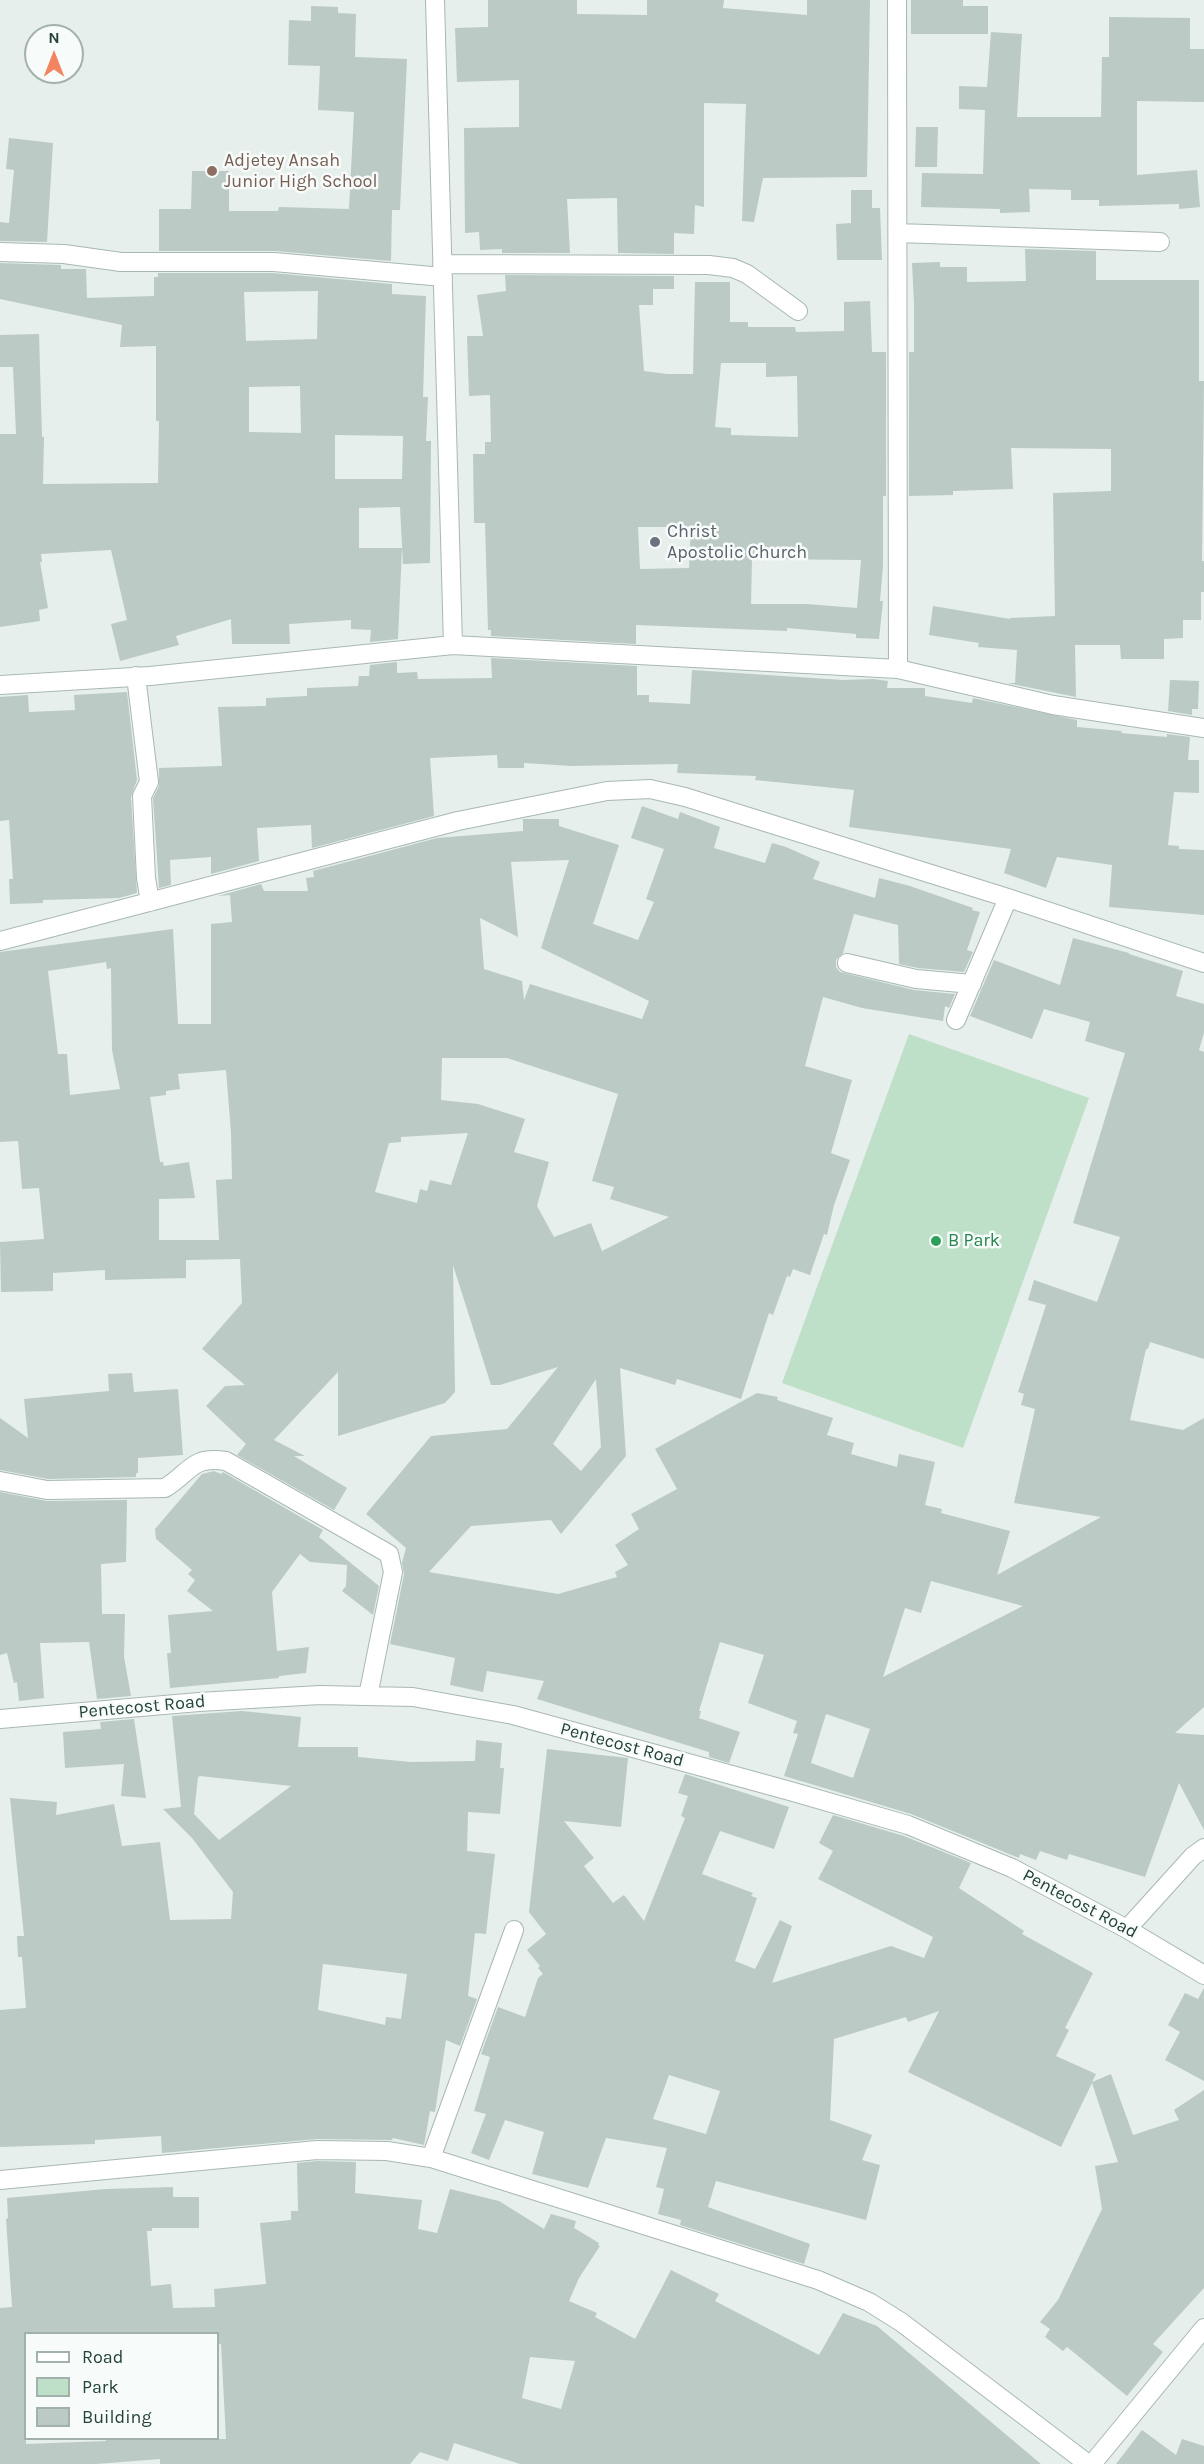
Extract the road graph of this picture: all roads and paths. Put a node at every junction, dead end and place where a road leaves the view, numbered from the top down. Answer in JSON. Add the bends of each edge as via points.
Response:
{"nodes":[{"id":1,"x":435,"y":0,"type":"edge"},
{"id":2,"x":897,"y":0,"type":"edge"},
{"id":3,"x":898,"y":233,"type":"junction"},
{"id":4,"x":1160,"y":242,"type":"dead end"},
{"id":5,"x":0,"y":252,"type":"edge"},
{"id":6,"x":443,"y":271,"type":"junction"},
{"id":7,"x":798,"y":311,"type":"dead end"},
{"id":8,"x":453,"y":645,"type":"junction"},
{"id":9,"x":898,"y":669,"type":"junction"},
{"id":10,"x":136,"y":676,"type":"junction"},
{"id":11,"x":0,"y":684,"type":"edge"},
{"id":12,"x":1204,"y":728,"type":"edge"},
{"id":13,"x":1008,"y":898,"type":"junction"},
{"id":14,"x":150,"y":902,"type":"junction"},
{"id":15,"x":0,"y":941,"type":"edge"},
{"id":16,"x":847,"y":963,"type":"dead end"},
{"id":17,"x":1204,"y":963,"type":"edge"},
{"id":18,"x":972,"y":984,"type":"junction"},
{"id":19,"x":956,"y":1020,"type":"dead end"},
{"id":20,"x":0,"y":1481,"type":"edge"},
{"id":21,"x":368,"y":1696,"type":"junction"},
{"id":22,"x":0,"y":1719,"type":"edge"},
{"id":23,"x":1204,"y":1848,"type":"edge"},
{"id":24,"x":514,"y":1929,"type":"dead end"},
{"id":25,"x":1127,"y":1929,"type":"junction"},
{"id":26,"x":1204,"y":1975,"type":"edge"},
{"id":27,"x":431,"y":2158,"type":"junction"},
{"id":28,"x":0,"y":2181,"type":"edge"},
{"id":29,"x":1204,"y":2328,"type":"edge"},
{"id":30,"x":1090,"y":2464,"type":"edge"}],
"edges":[{"from":1,"to":6,"type":"street"},
{"from":2,"to":3,"type":"street"},
{"from":3,"to":4,"type":"street"},
{"from":3,"to":9,"type":"street"},
{"from":5,"to":6,"type":"street","via":[[64,254],[120,262],[274,262]]},
{"from":6,"to":7,"type":"street","via":[[709,265],[747,274]]},
{"from":6,"to":8,"type":"street"},
{"from":8,"to":9,"type":"street"},
{"from":8,"to":10,"type":"street"},
{"from":9,"to":12,"type":"street","via":[[1053,705]]},
{"from":10,"to":11,"type":"street"},
{"from":10,"to":14,"type":"street","via":[[149,782],[142,796]]},
{"from":13,"to":14,"type":"street","via":[[650,789],[607,791],[458,821]]},
{"from":13,"to":17,"type":"street"},
{"from":13,"to":18,"type":"street"},
{"from":14,"to":15,"type":"street"},
{"from":16,"to":18,"type":"street","via":[[916,980]]},
{"from":18,"to":19,"type":"street"},
{"from":20,"to":21,"type":"street","via":[[47,1490],[165,1488],[181,1478],[193,1463],[209,1458],[226,1461],[389,1554],[393,1572]]},
{"from":21,"to":22,"type":"street","name":"Pentecost Road","via":[[199,1702]]},
{"from":21,"to":25,"type":"street","name":"Pentecost Road","via":[[413,1697],[513,1715],[908,1825],[1012,1868]]},
{"from":23,"to":25,"type":"street"},
{"from":24,"to":27,"type":"street"},
{"from":25,"to":26,"type":"street","name":"Pentecost Road"},
{"from":27,"to":28,"type":"street","via":[[387,2151],[317,2150]]},
{"from":27,"to":30,"type":"street","via":[[818,2280],[869,2302]]},
{"from":29,"to":30,"type":"street"}]}
